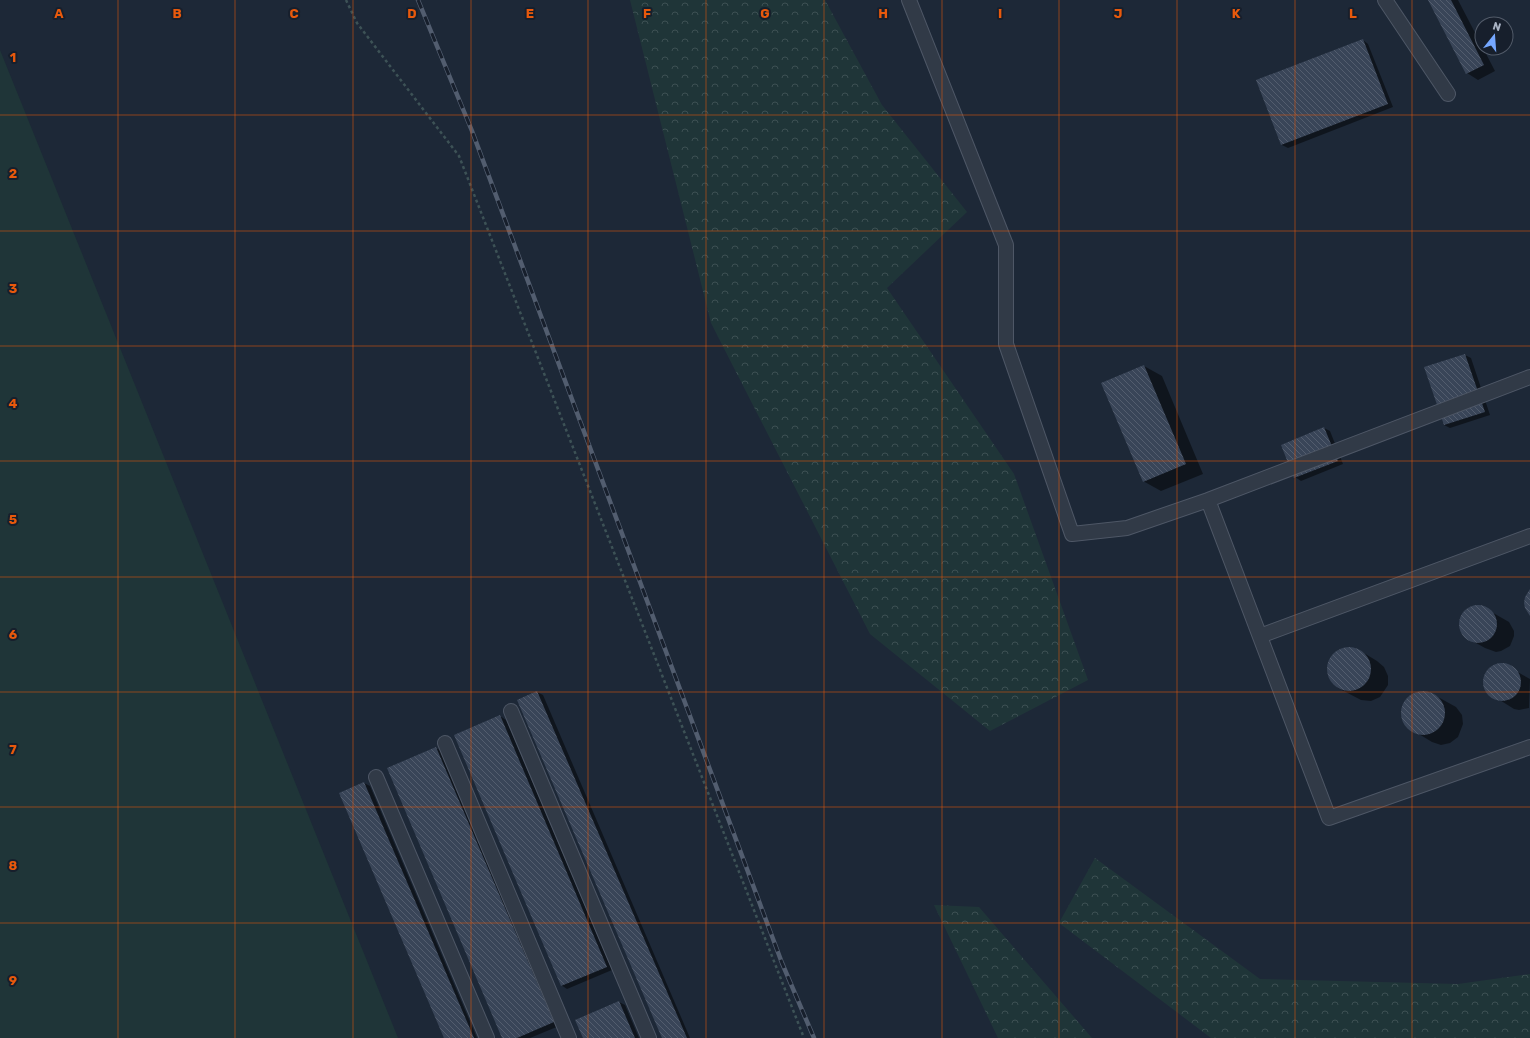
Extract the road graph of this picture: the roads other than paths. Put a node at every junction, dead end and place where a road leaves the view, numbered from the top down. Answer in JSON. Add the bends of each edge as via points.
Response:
{"nodes":[{"id":1,"x":908,"y":0,"type":"edge"},
{"id":2,"x":1385,"y":0,"type":"edge"},
{"id":3,"x":1448,"y":94,"type":"dead end"},
{"id":4,"x":1530,"y":377,"type":"edge"},
{"id":5,"x":1208,"y":500,"type":"junction"},
{"id":6,"x":1530,"y":536,"type":"edge"},
{"id":7,"x":1260,"y":636,"type":"junction"},
{"id":8,"x":511,"y":711,"type":"dead end"},
{"id":9,"x":445,"y":744,"type":"dead end"},
{"id":10,"x":1530,"y":747,"type":"edge"},
{"id":11,"x":376,"y":777,"type":"dead end"},
{"id":12,"x":486,"y":1038,"type":"edge"},
{"id":13,"x":570,"y":1038,"type":"edge"},
{"id":14,"x":649,"y":1038,"type":"edge"}],
"edges":[{"from":1,"to":5,"type":"lane","via":[[1006,245],[1006,344],[1072,534],[1127,528]]},
{"from":2,"to":3,"type":"lane"},
{"from":4,"to":5,"type":"lane"},
{"from":5,"to":7,"type":"lane"},
{"from":6,"to":7,"type":"lane"},
{"from":7,"to":10,"type":"lane","via":[[1329,818]]},
{"from":8,"to":14,"type":"lane"},
{"from":9,"to":13,"type":"lane"},
{"from":11,"to":12,"type":"lane"}]}
